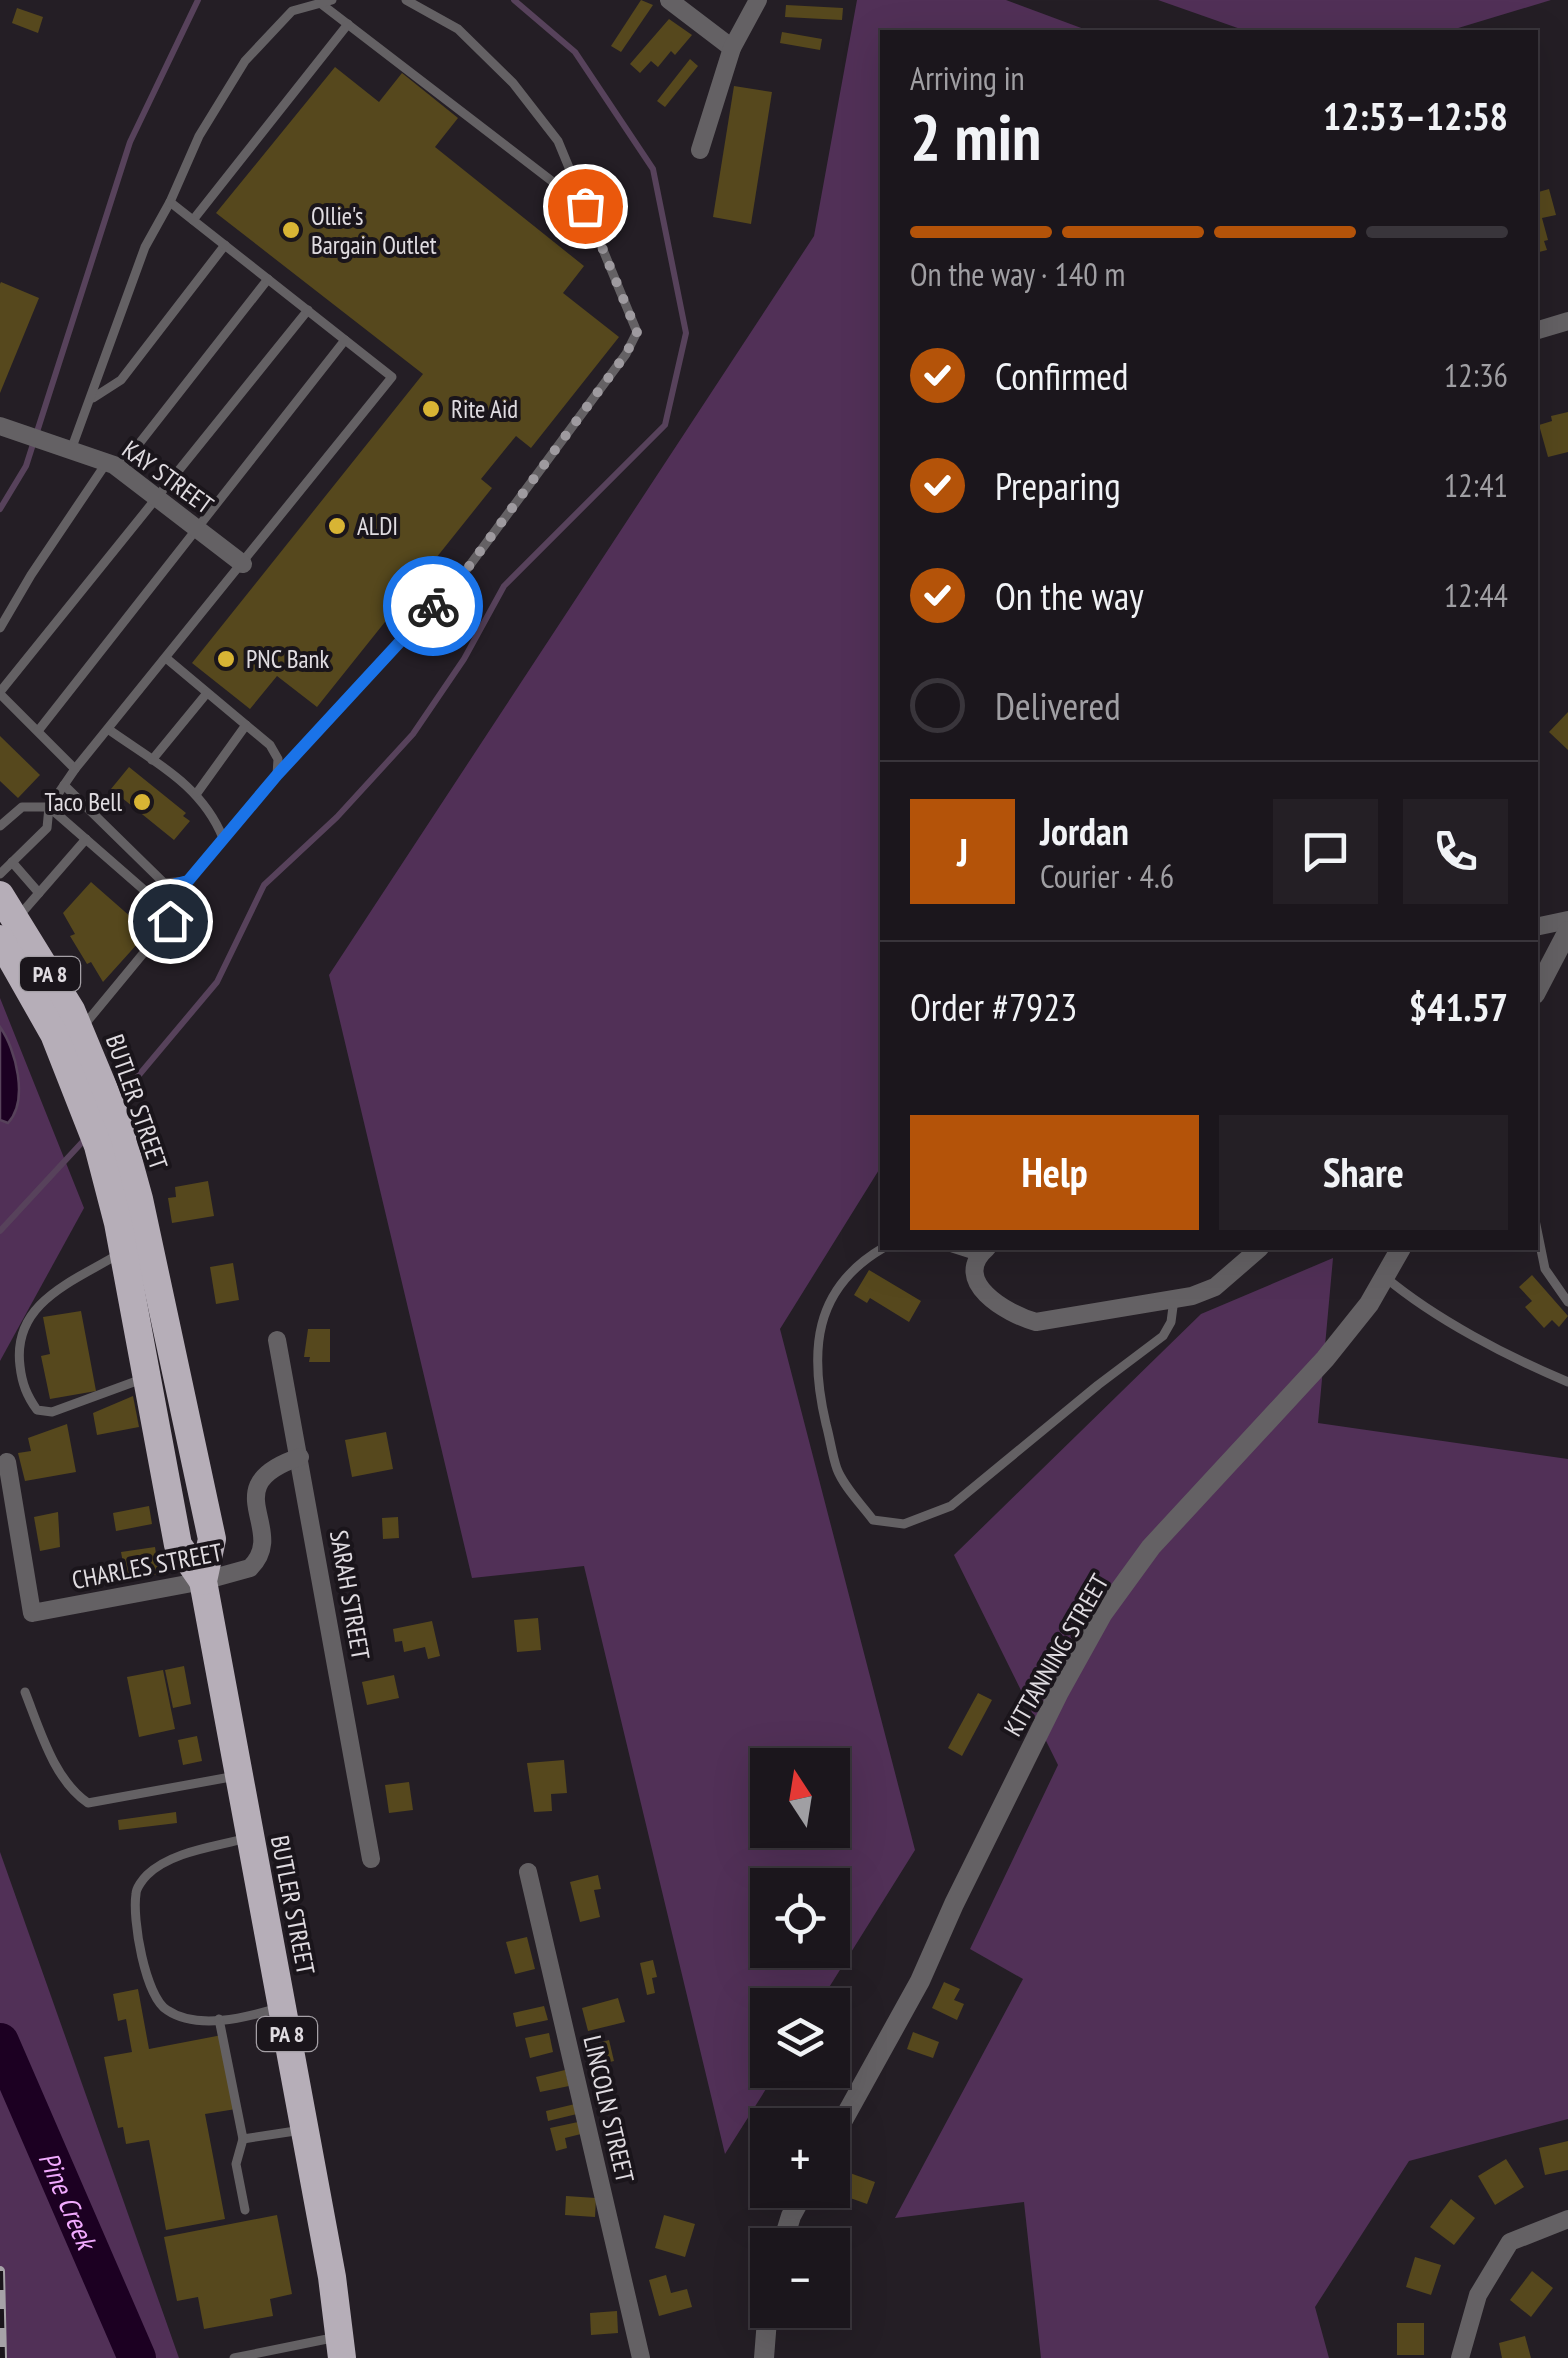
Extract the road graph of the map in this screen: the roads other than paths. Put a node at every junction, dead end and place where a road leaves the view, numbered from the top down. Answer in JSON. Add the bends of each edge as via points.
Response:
{"nodes":[{"id":1,"x":332,"y":0,"type":"edge"},
{"id":2,"x":406,"y":0,"type":"edge"},
{"id":3,"x":669,"y":0,"type":"edge"},
{"id":4,"x":758,"y":0,"type":"edge"},
{"id":5,"x":320,"y":3,"type":"junction"},
{"id":6,"x":348,"y":24,"type":"junction"},
{"id":7,"x":732,"y":48,"type":"junction"},
{"id":8,"x":700,"y":150,"type":"dead end"},
{"id":9,"x":170,"y":202,"type":"junction"},
{"id":10,"x":585,"y":206,"type":"junction"},
{"id":11,"x":193,"y":220,"type":"junction"},
{"id":12,"x":226,"y":246,"type":"junction"},
{"id":13,"x":268,"y":279,"type":"junction"},
{"id":14,"x":308,"y":310,"type":"junction"},
{"id":15,"x":1568,"y":321,"type":"edge"},
{"id":16,"x":1538,"y":330,"type":"edge"},
{"id":17,"x":346,"y":340,"type":"junction"},
{"id":18,"x":90,"y":399,"type":"junction"},
{"id":19,"x":0,"y":426,"type":"edge"},
{"id":20,"x":63,"y":449,"type":"junction"},
{"id":21,"x":114,"y":465,"type":"junction"},
{"id":22,"x":157,"y":496,"type":"junction"},
{"id":23,"x":198,"y":529,"type":"junction"},
{"id":24,"x":243,"y":564,"type":"junction"},
{"id":25,"x":0,"y":628,"type":"edge"},
{"id":26,"x":166,"y":658,"type":"junction"},
{"id":27,"x":0,"y":693,"type":"edge"},
{"id":28,"x":208,"y":693,"type":"junction"},
{"id":29,"x":246,"y":725,"type":"junction"},
{"id":30,"x":108,"y":729,"type":"junction"},
{"id":31,"x":38,"y":731,"type":"junction"},
{"id":32,"x":152,"y":760,"type":"junction"},
{"id":33,"x":76,"y":769,"type":"junction"},
{"id":34,"x":277,"y":775,"type":"junction"},
{"id":35,"x":64,"y":785,"type":"junction"},
{"id":36,"x":197,"y":793,"type":"junction"},
{"id":37,"x":49,"y":807,"type":"junction"},
{"id":38,"x":0,"y":826,"type":"edge"},
{"id":39,"x":222,"y":838,"type":"junction"},
{"id":40,"x":86,"y":839,"type":"junction"},
{"id":41,"x":12,"y":862,"type":"junction"},
{"id":42,"x":0,"y":874,"type":"edge"},
{"id":43,"x":176,"y":884,"type":"junction"},
{"id":44,"x":39,"y":893,"type":"junction"},
{"id":45,"x":0,"y":896,"type":"edge"},
{"id":46,"x":1568,"y":920,"type":"edge"},
{"id":47,"x":170,"y":921,"type":"junction"},
{"id":48,"x":1538,"y":925,"type":"edge"},
{"id":49,"x":8,"y":929,"type":"edge"},
{"id":50,"x":1568,"y":932,"type":"edge"},
{"id":51,"x":1538,"y":988,"type":"edge"},
{"id":52,"x":80,"y":1030,"type":"junction"},
{"id":53,"x":83,"y":1068,"type":"junction"},
{"id":54,"x":1538,"y":1235,"type":"edge"},
{"id":55,"x":880,"y":1250,"type":"edge"},
{"id":56,"x":1258,"y":1250,"type":"edge"},
{"id":57,"x":1400,"y":1250,"type":"edge"},
{"id":58,"x":124,"y":1252,"type":"junction"},
{"id":59,"x":982,"y":1252,"type":"edge"},
{"id":60,"x":1384,"y":1277,"type":"junction"},
{"id":61,"x":1174,"y":1299,"type":"junction"},
{"id":62,"x":1568,"y":1302,"type":"edge"},
{"id":63,"x":277,"y":1340,"type":"dead end"},
{"id":64,"x":147,"y":1377,"type":"junction"},
{"id":65,"x":1568,"y":1382,"type":"edge"},
{"id":66,"x":300,"y":1458,"type":"junction"},
{"id":67,"x":7,"y":1462,"type":"dead end"},
{"id":68,"x":203,"y":1582,"type":"junction"},
{"id":69,"x":26,"y":1692,"type":"dead end"},
{"id":70,"x":239,"y":1776,"type":"junction"},
{"id":71,"x":250,"y":1837,"type":"junction"},
{"id":72,"x":372,"y":1859,"type":"dead end"},
{"id":73,"x":528,"y":1872,"type":"dead end"},
{"id":74,"x":282,"y":2007,"type":"junction"},
{"id":75,"x":219,"y":2019,"type":"junction"},
{"id":76,"x":850,"y":2108,"type":"edge"},
{"id":77,"x":304,"y":2129,"type":"junction"},
{"id":78,"x":243,"y":2139,"type":"junction"},
{"id":79,"x":245,"y":2210,"type":"dead end"},
{"id":80,"x":1568,"y":2218,"type":"edge"},
{"id":81,"x":766,"y":2328,"type":"edge"},
{"id":82,"x":287,"y":2346,"type":"junction"},
{"id":83,"x":341,"y":2347,"type":"edge"},
{"id":84,"x":234,"y":2358,"type":"edge"},
{"id":85,"x":288,"y":2358,"type":"edge"},
{"id":86,"x":641,"y":2358,"type":"edge"},
{"id":87,"x":764,"y":2358,"type":"edge"},
{"id":88,"x":1460,"y":2358,"type":"edge"}],
"edges":[{"from":1,"to":5,"type":"lane"},
{"from":2,"to":10,"type":"lane","via":[[458,29],[512,83],[558,141]]},
{"from":3,"to":7,"type":"street"},
{"from":4,"to":7,"type":"street"},
{"from":5,"to":6,"type":"lane"},
{"from":5,"to":9,"type":"lane","via":[[292,11],[244,61],[198,136]]},
{"from":6,"to":10,"type":"lane"},
{"from":6,"to":11,"type":"lane"},
{"from":7,"to":8,"type":"street"},
{"from":9,"to":11,"type":"lane"},
{"from":9,"to":18,"type":"lane","via":[[145,247]]},
{"from":10,"to":34,"type":"lane","via":[[637,332],[626,354],[467,569]]},
{"from":11,"to":12,"type":"lane"},
{"from":12,"to":13,"type":"lane"},
{"from":12,"to":18,"type":"lane","via":[[121,380]]},
{"from":13,"to":14,"type":"lane"},
{"from":13,"to":21,"type":"lane"},
{"from":14,"to":17,"type":"lane"},
{"from":14,"to":22,"type":"lane"},
{"from":15,"to":16,"type":"street"},
{"from":17,"to":23,"type":"lane"},
{"from":17,"to":24,"type":"lane","via":[[392,377]]},
{"from":18,"to":20,"type":"lane"},
{"from":19,"to":20,"type":"street","name":"KAY STREET"},
{"from":20,"to":21,"type":"street","name":"KAY STREET"},
{"from":21,"to":22,"type":"street","name":"KAY STREET"},
{"from":21,"to":25,"type":"lane","via":[[31,574]]},
{"from":22,"to":23,"type":"street","name":"KAY STREET"},
{"from":22,"to":27,"type":"lane"},
{"from":23,"to":24,"type":"street","name":"KAY STREET"},
{"from":23,"to":31,"type":"lane"},
{"from":24,"to":26,"type":"lane"},
{"from":26,"to":28,"type":"lane"},
{"from":26,"to":30,"type":"lane"},
{"from":27,"to":31,"type":"lane"},
{"from":28,"to":29,"type":"lane"},
{"from":28,"to":32,"type":"lane"},
{"from":29,"to":34,"type":"lane","via":[[270,744]]},
{"from":29,"to":36,"type":"lane"},
{"from":30,"to":32,"type":"lane"},
{"from":30,"to":33,"type":"lane"},
{"from":31,"to":33,"type":"lane"},
{"from":32,"to":36,"type":"lane"},
{"from":33,"to":35,"type":"lane"},
{"from":34,"to":39,"type":"lane"},
{"from":35,"to":37,"type":"lane"},
{"from":35,"to":43,"type":"lane","via":[[164,883]]},
{"from":36,"to":39,"type":"lane"},
{"from":37,"to":38,"type":"lane","via":[[22,807]]},
{"from":37,"to":40,"type":"lane"},
{"from":37,"to":41,"type":"lane","via":[[47,828]]},
{"from":39,"to":43,"type":"lane","via":[[188,881]]},
{"from":40,"to":44,"type":"lane"},
{"from":40,"to":47,"type":"lane","via":[[160,903]]},
{"from":41,"to":42,"type":"lane"},
{"from":41,"to":44,"type":"lane"},
{"from":43,"to":47,"type":"lane","via":[[182,902]]},
{"from":44,"to":49,"type":"lane"},
{"from":45,"to":49,"type":"highway","name":"BUTLER STREET","number":"PA 8"},
{"from":46,"to":48,"type":"street"},
{"from":47,"to":52,"type":"lane"},
{"from":49,"to":52,"type":"highway","name":"BUTLER STREET","number":"PA 8"},
{"from":49,"to":53,"type":"highway","name":"BUTLER STREET","number":"PA 8","via":[[46,1018]]},
{"from":50,"to":51,"type":"street"},
{"from":52,"to":53,"type":"highway","name":"BUTLER STREET","number":"PA 8"},
{"from":53,"to":58,"type":"highway","name":"BUTLER STREET","number":"PA 8"},
{"from":53,"to":68,"type":"highway","name":"BUTLER STREET","number":"PA 8","via":[[129,1158],[212,1539]]},
{"from":54,"to":62,"type":"lane","via":[[1545,1269]]},
{"from":55,"to":61,"type":"lane","via":[[836,1292],[816,1342],[838,1472],[872,1520],[904,1524],[952,1506],[1163,1336]]},
{"from":56,"to":61,"type":"street","via":[[1215,1286]]},
{"from":57,"to":60,"type":"street","name":"KITTANNING STREET"},
{"from":58,"to":64,"type":"highway","name":"BUTLER STREET","number":"PA 8"},
{"from":58,"to":64,"type":"lane","via":[[47,1297],[18,1345],[22,1380],[37,1410],[52,1412]]},
{"from":59,"to":61,"type":"street","via":[[974,1270],[978,1284],[1012,1315],[1036,1322]]},
{"from":60,"to":65,"type":"lane"},
{"from":60,"to":76,"type":"street","name":"KITTANNING STREET","via":[[1325,1358],[1151,1547],[1103,1613]]},
{"from":63,"to":66,"type":"street","name":"SARAH STREET"},
{"from":64,"to":68,"type":"highway","name":"BUTLER STREET","number":"PA 8","via":[[178,1545]]},
{"from":66,"to":68,"type":"street","name":"CHARLES STREET","via":[[272,1469],[259,1483],[262,1549],[256,1564]]},
{"from":66,"to":72,"type":"street","name":"SARAH STREET"},
{"from":67,"to":68,"type":"street","name":"CHARLES STREET","via":[[32,1612]]},
{"from":68,"to":70,"type":"highway","name":"BUTLER STREET","number":"PA 8"},
{"from":69,"to":70,"type":"lane","via":[[55,1764],[88,1804]]},
{"from":70,"to":71,"type":"highway","name":"BUTLER STREET","number":"PA 8"},
{"from":71,"to":74,"type":"highway","name":"BUTLER STREET","number":"PA 8"},
{"from":71,"to":75,"type":"lane","via":[[167,1861],[136,1892],[140,1947],[164,2009]]},
{"from":73,"to":86,"type":"street","name":"LINCOLN STREET"},
{"from":74,"to":75,"type":"lane"},
{"from":74,"to":77,"type":"highway","name":"BUTLER STREET","number":"PA 8"},
{"from":75,"to":78,"type":"lane"},
{"from":77,"to":78,"type":"lane"},
{"from":77,"to":83,"type":"highway","name":"BUTLER STREET","number":"PA 8"},
{"from":78,"to":79,"type":"lane","via":[[236,2164]]},
{"from":80,"to":88,"type":"street","via":[[1510,2242],[1478,2295]]},
{"from":81,"to":87,"type":"street"},
{"from":82,"to":83,"type":"lane"},
{"from":82,"to":84,"type":"lane"},
{"from":82,"to":85,"type":"lane"}]}
